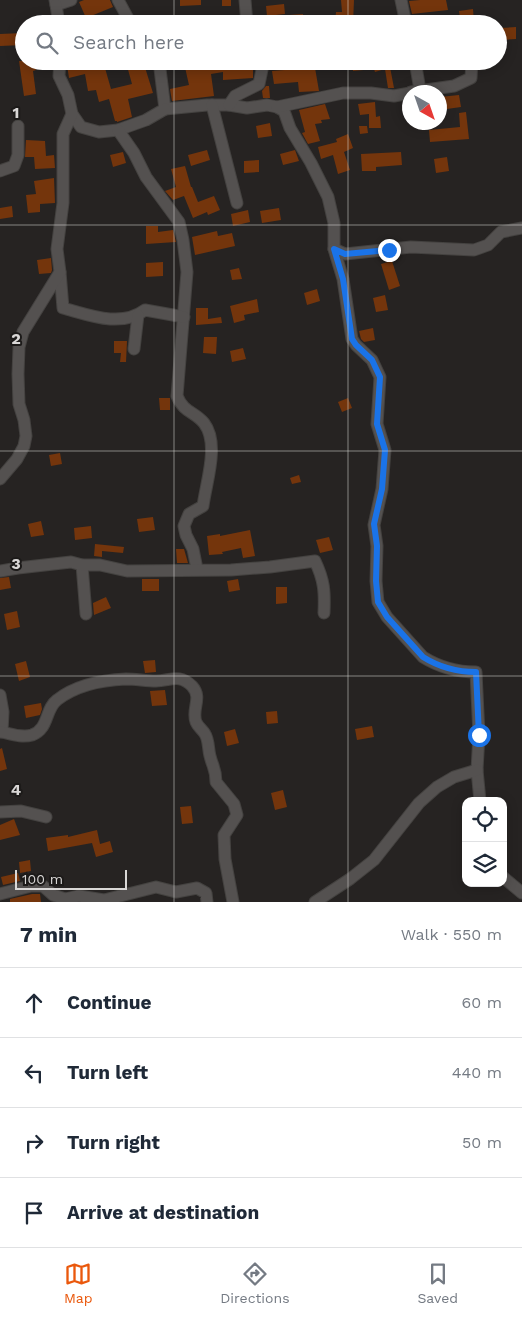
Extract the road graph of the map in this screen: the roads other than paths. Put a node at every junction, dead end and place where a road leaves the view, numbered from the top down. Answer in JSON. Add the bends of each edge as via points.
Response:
{"nodes":[{"id":1,"x":71,"y":0,"type":"edge"},
{"id":2,"x":118,"y":0,"type":"edge"},
{"id":3,"x":245,"y":0,"type":"edge"},
{"id":4,"x":401,"y":0,"type":"edge"},
{"id":5,"x":56,"y":2,"type":"edge"},
{"id":6,"x":58,"y":15,"type":"edge"},
{"id":7,"x":126,"y":15,"type":"edge"},
{"id":8,"x":246,"y":15,"type":"edge"},
{"id":9,"x":404,"y":15,"type":"edge"},
{"id":10,"x":59,"y":70,"type":"edge"},
{"id":11,"x":160,"y":70,"type":"edge"},
{"id":12,"x":262,"y":70,"type":"edge"},
{"id":13,"x":415,"y":70,"type":"edge"},
{"id":14,"x":471,"y":70,"type":"edge"},
{"id":15,"x":414,"y":85,"type":"edge"},
{"id":16,"x":447,"y":87,"type":"edge"},
{"id":17,"x":402,"y":94,"type":"edge"},
{"id":18,"x":212,"y":105,"type":"junction"},
{"id":19,"x":229,"y":105,"type":"junction"},
{"id":20,"x":277,"y":107,"type":"junction"},
{"id":21,"x":165,"y":109,"type":"junction"},
{"id":22,"x":72,"y":114,"type":"junction"},
{"id":23,"x":18,"y":126,"type":"dead end"},
{"id":24,"x":118,"y":130,"type":"junction"},
{"id":25,"x":0,"y":171,"type":"edge"},
{"id":26,"x":237,"y":203,"type":"dead end"},
{"id":27,"x":522,"y":228,"type":"edge"},
{"id":28,"x":334,"y":249,"type":"junction"},
{"id":29,"x":60,"y":272,"type":"junction"},
{"id":30,"x":138,"y":315,"type":"junction"},
{"id":31,"x":184,"y":318,"type":"junction"},
{"id":32,"x":134,"y":349,"type":"dead end"},
{"id":33,"x":0,"y":479,"type":"edge"},
{"id":34,"x":82,"y":565,"type":"junction"},
{"id":35,"x":197,"y":570,"type":"junction"},
{"id":36,"x":0,"y":572,"type":"edge"},
{"id":37,"x":324,"y":613,"type":"dead end"},
{"id":38,"x":86,"y":614,"type":"dead end"},
{"id":39,"x":0,"y":695,"type":"edge"},
{"id":40,"x":1,"y":732,"type":"edge"},
{"id":41,"x":477,"y":770,"type":"junction"},
{"id":42,"x":480,"y":797,"type":"edge"},
{"id":43,"x":0,"y":812,"type":"edge"},
{"id":44,"x":46,"y":817,"type":"dead end"},
{"id":45,"x":507,"y":880,"type":"edge"},
{"id":46,"x":522,"y":893,"type":"edge"},
{"id":47,"x":0,"y":894,"type":"edge"},
{"id":48,"x":207,"y":902,"type":"edge"},
{"id":49,"x":232,"y":902,"type":"edge"},
{"id":50,"x":315,"y":902,"type":"edge"}],
"edges":[{"from":1,"to":5,"type":"street"},
{"from":2,"to":7,"type":"street"},
{"from":3,"to":8,"type":"street"},
{"from":4,"to":9,"type":"street"},
{"from":5,"to":6,"type":"street"},
{"from":10,"to":22,"type":"street"},
{"from":11,"to":21,"type":"street"},
{"from":12,"to":19,"type":"street","via":[[259,84],[235,96]]},
{"from":13,"to":15,"type":"street"},
{"from":14,"to":16,"type":"street","via":[[471,78]]},
{"from":17,"to":20,"type":"street","via":[[343,93]]},
{"from":18,"to":19,"type":"street"},
{"from":18,"to":21,"type":"street"},
{"from":18,"to":26,"type":"street"},
{"from":19,"to":20,"type":"street"},
{"from":20,"to":28,"type":"street","via":[[284,111],[328,197],[334,223]]},
{"from":21,"to":24,"type":"street"},
{"from":22,"to":24,"type":"street","via":[[81,127],[98,132]]},
{"from":22,"to":29,"type":"street","via":[[63,134],[62,203],[57,249]]},
{"from":23,"to":25,"type":"street","via":[[18,155],[14,166]]},
{"from":24,"to":31,"type":"street","via":[[178,222],[188,272]]},
{"from":27,"to":28,"type":"street","via":[[501,232],[488,245],[474,250],[411,247],[345,254]]},
{"from":28,"to":41,"type":"street","via":[[343,279],[352,339],[372,360],[380,377],[377,424],[385,450],[382,489],[374,524],[378,602],[387,617],[423,657],[459,672],[476,672]]},
{"from":29,"to":30,"type":"street","via":[[64,308],[109,320]]},
{"from":29,"to":33,"type":"street","via":[[23,332],[18,374],[19,404],[26,436],[17,459]]},
{"from":30,"to":31,"type":"street","via":[[145,310]]},
{"from":30,"to":32,"type":"street"},
{"from":31,"to":35,"type":"street","via":[[177,396],[181,406],[204,423],[211,437],[212,450],[204,506],[189,514],[184,526]]},
{"from":34,"to":35,"type":"street","via":[[127,571]]},
{"from":34,"to":36,"type":"street","via":[[71,562]]},
{"from":34,"to":38,"type":"street"},
{"from":35,"to":37,"type":"street","via":[[231,570],[315,561],[323,578]]},
{"from":39,"to":40,"type":"street","via":[[3,712]]},
{"from":40,"to":49,"type":"street","via":[[31,735],[40,730],[47,719],[50,705],[86,685],[126,679],[182,679],[196,692],[198,701],[194,716],[206,735],[210,757],[216,768],[216,782],[234,804],[237,815],[224,835]]},
{"from":41,"to":42,"type":"street"},
{"from":41,"to":50,"type":"street","via":[[454,777],[437,787],[419,803],[374,860]]},
{"from":43,"to":44,"type":"street","via":[[21,811]]},
{"from":45,"to":46,"type":"street"},
{"from":47,"to":48,"type":"street","via":[[43,886],[53,895],[65,899],[79,896],[104,900],[156,887],[176,892],[197,888],[206,893]]}]}
